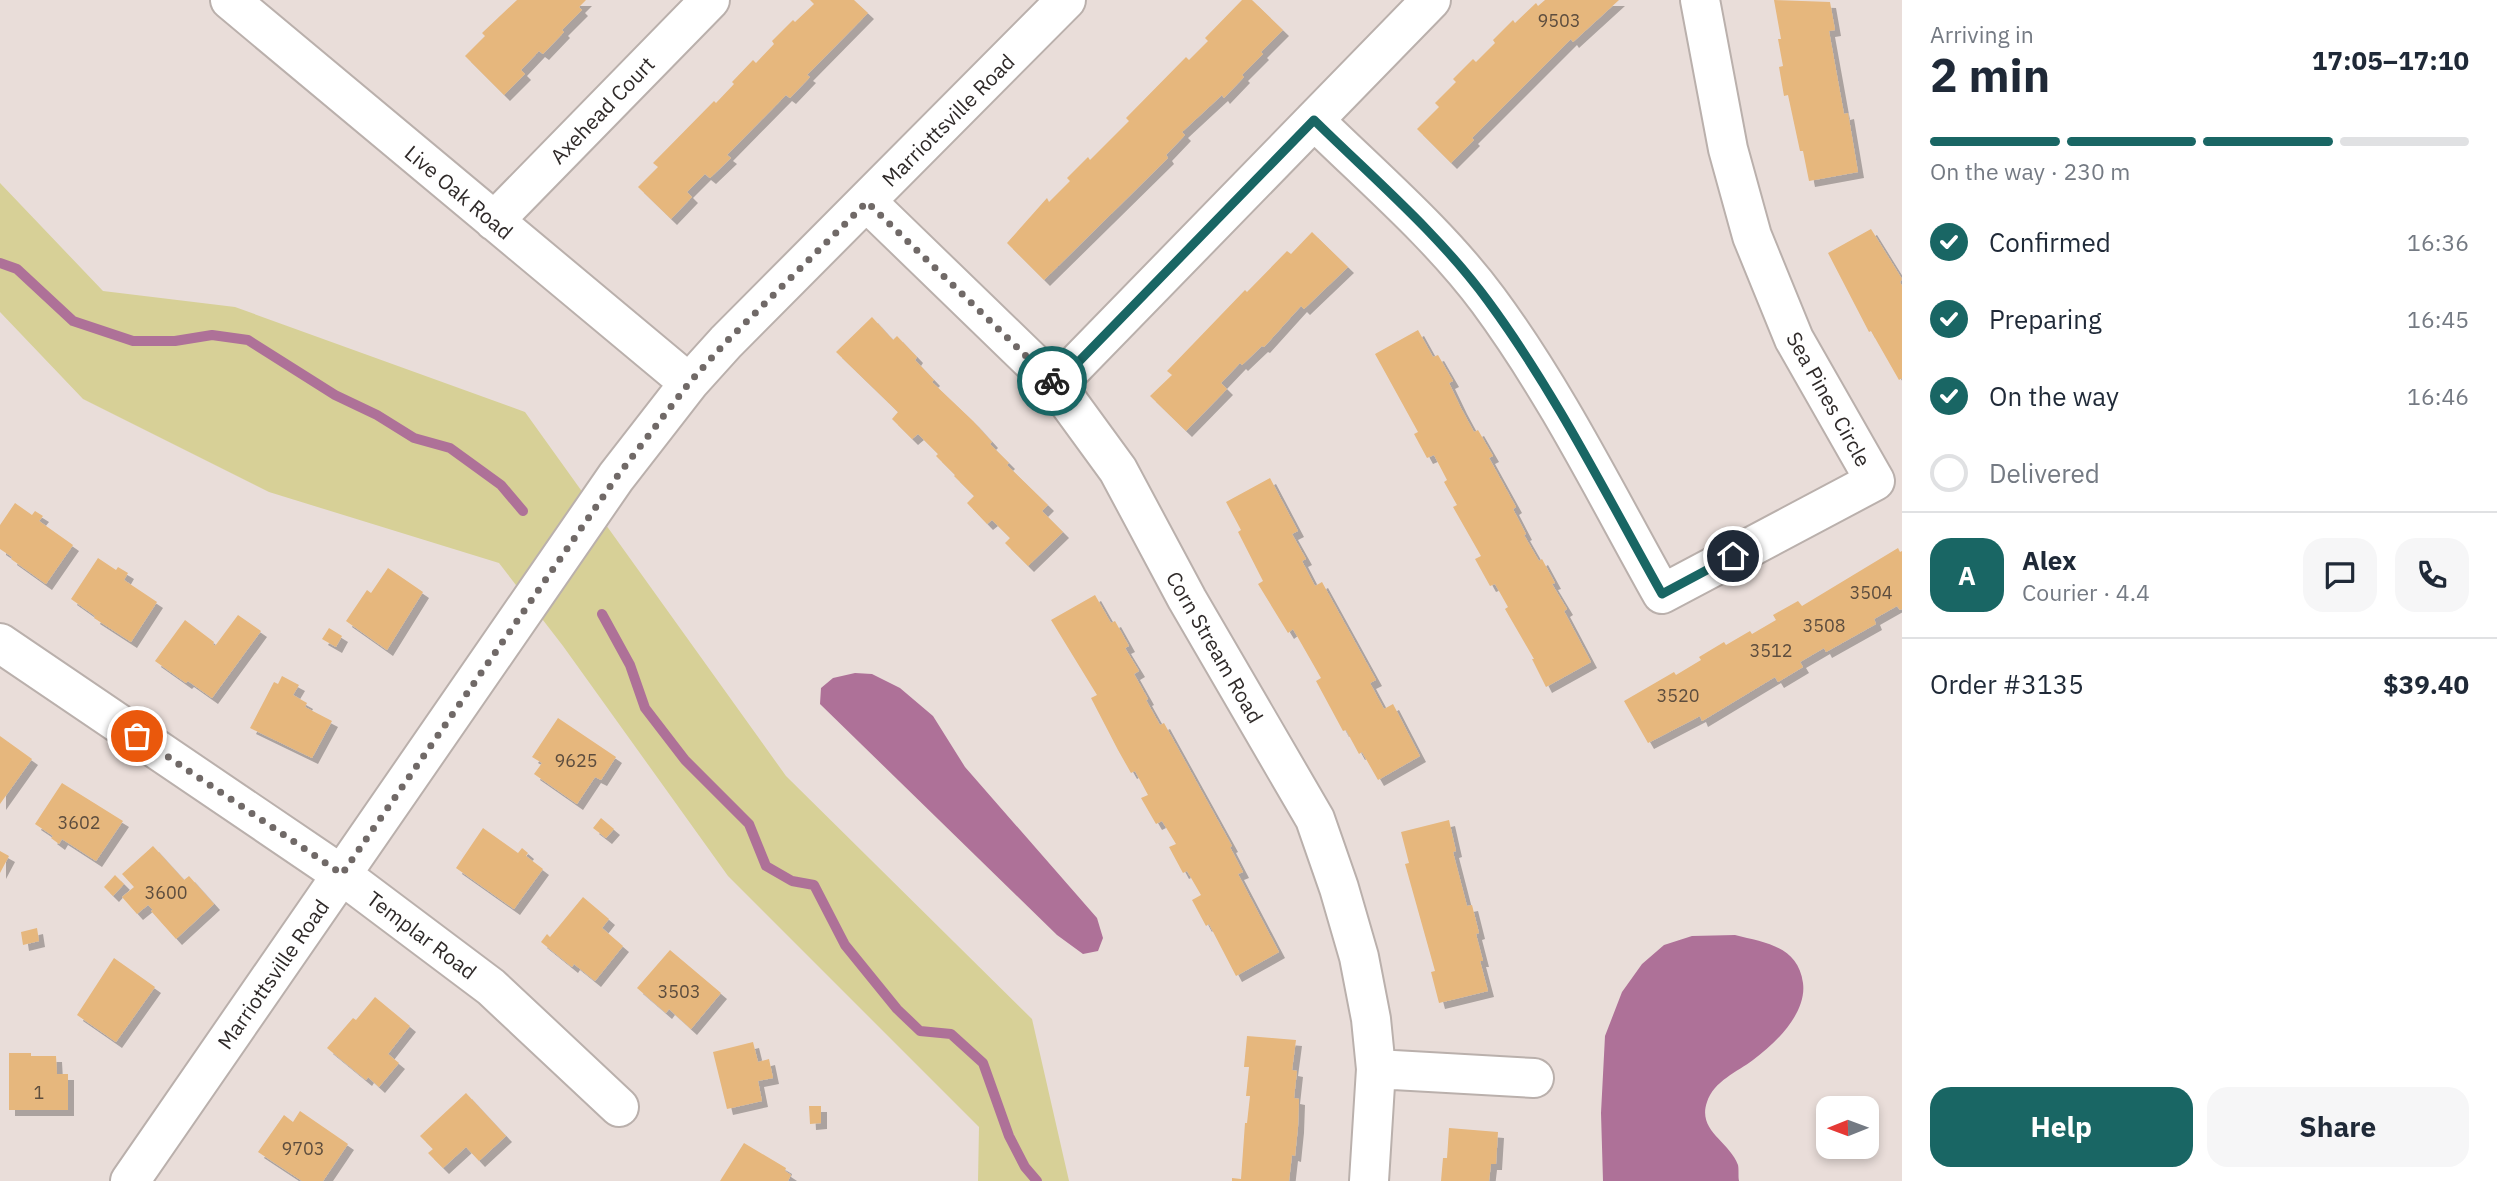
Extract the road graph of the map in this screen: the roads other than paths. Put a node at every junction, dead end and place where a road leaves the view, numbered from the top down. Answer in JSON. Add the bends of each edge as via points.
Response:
{"nodes":[{"id":1,"x":230,"y":0,"type":"edge"},
{"id":2,"x":710,"y":0,"type":"edge"},
{"id":3,"x":1066,"y":0,"type":"edge"},
{"id":4,"x":1430,"y":0,"type":"edge"},
{"id":5,"x":1700,"y":0,"type":"edge"},
{"id":6,"x":1314,"y":120,"type":"junction"},
{"id":7,"x":867,"y":202,"type":"junction"},
{"id":8,"x":494,"y":221,"type":"junction"},
{"id":9,"x":689,"y":383,"type":"junction"},
{"id":10,"x":1056,"y":385,"type":"junction"},
{"id":11,"x":0,"y":643,"type":"edge"},
{"id":12,"x":342,"y":874,"type":"junction"},
{"id":13,"x":1376,"y":1069,"type":"junction"},
{"id":14,"x":1534,"y":1077,"type":"dead end"},
{"id":15,"x":619,"y":1107,"type":"dead end"},
{"id":16,"x":130,"y":1181,"type":"edge"},
{"id":17,"x":1369,"y":1181,"type":"edge"}],
"edges":[{"from":1,"to":8,"type":"street","name":"Live Oak Road"},
{"from":2,"to":8,"type":"street","name":"Axehead Court"},
{"from":3,"to":7,"type":"street","name":"Marriottsville Road"},
{"from":4,"to":6,"type":"street"},
{"from":5,"to":6,"type":"street","name":"Sea Pines Circle","via":[[1728,149],[1752,236],[1794,340],[1875,481],[1662,594],[1536,370],[1488,300],[1447,251]]},
{"from":6,"to":10,"type":"street"},
{"from":7,"to":9,"type":"street","name":"Marriottsville Road"},
{"from":7,"to":10,"type":"street","name":"Corn Stream Road"},
{"from":8,"to":9,"type":"street","name":"Live Oak Road"},
{"from":9,"to":12,"type":"street","name":"Marriottsville Road","via":[[616,478]]},
{"from":10,"to":13,"type":"street","name":"Corn Stream Road","via":[[1118,470],[1315,819],[1359,957]]},
{"from":11,"to":12,"type":"street","name":"Templar Road"},
{"from":12,"to":15,"type":"street","name":"Templar Road","via":[[491,987]]},
{"from":12,"to":16,"type":"street","name":"Marriottsville Road"},
{"from":13,"to":14,"type":"street"},
{"from":13,"to":17,"type":"street","name":"Corn Stream Road"}]}
